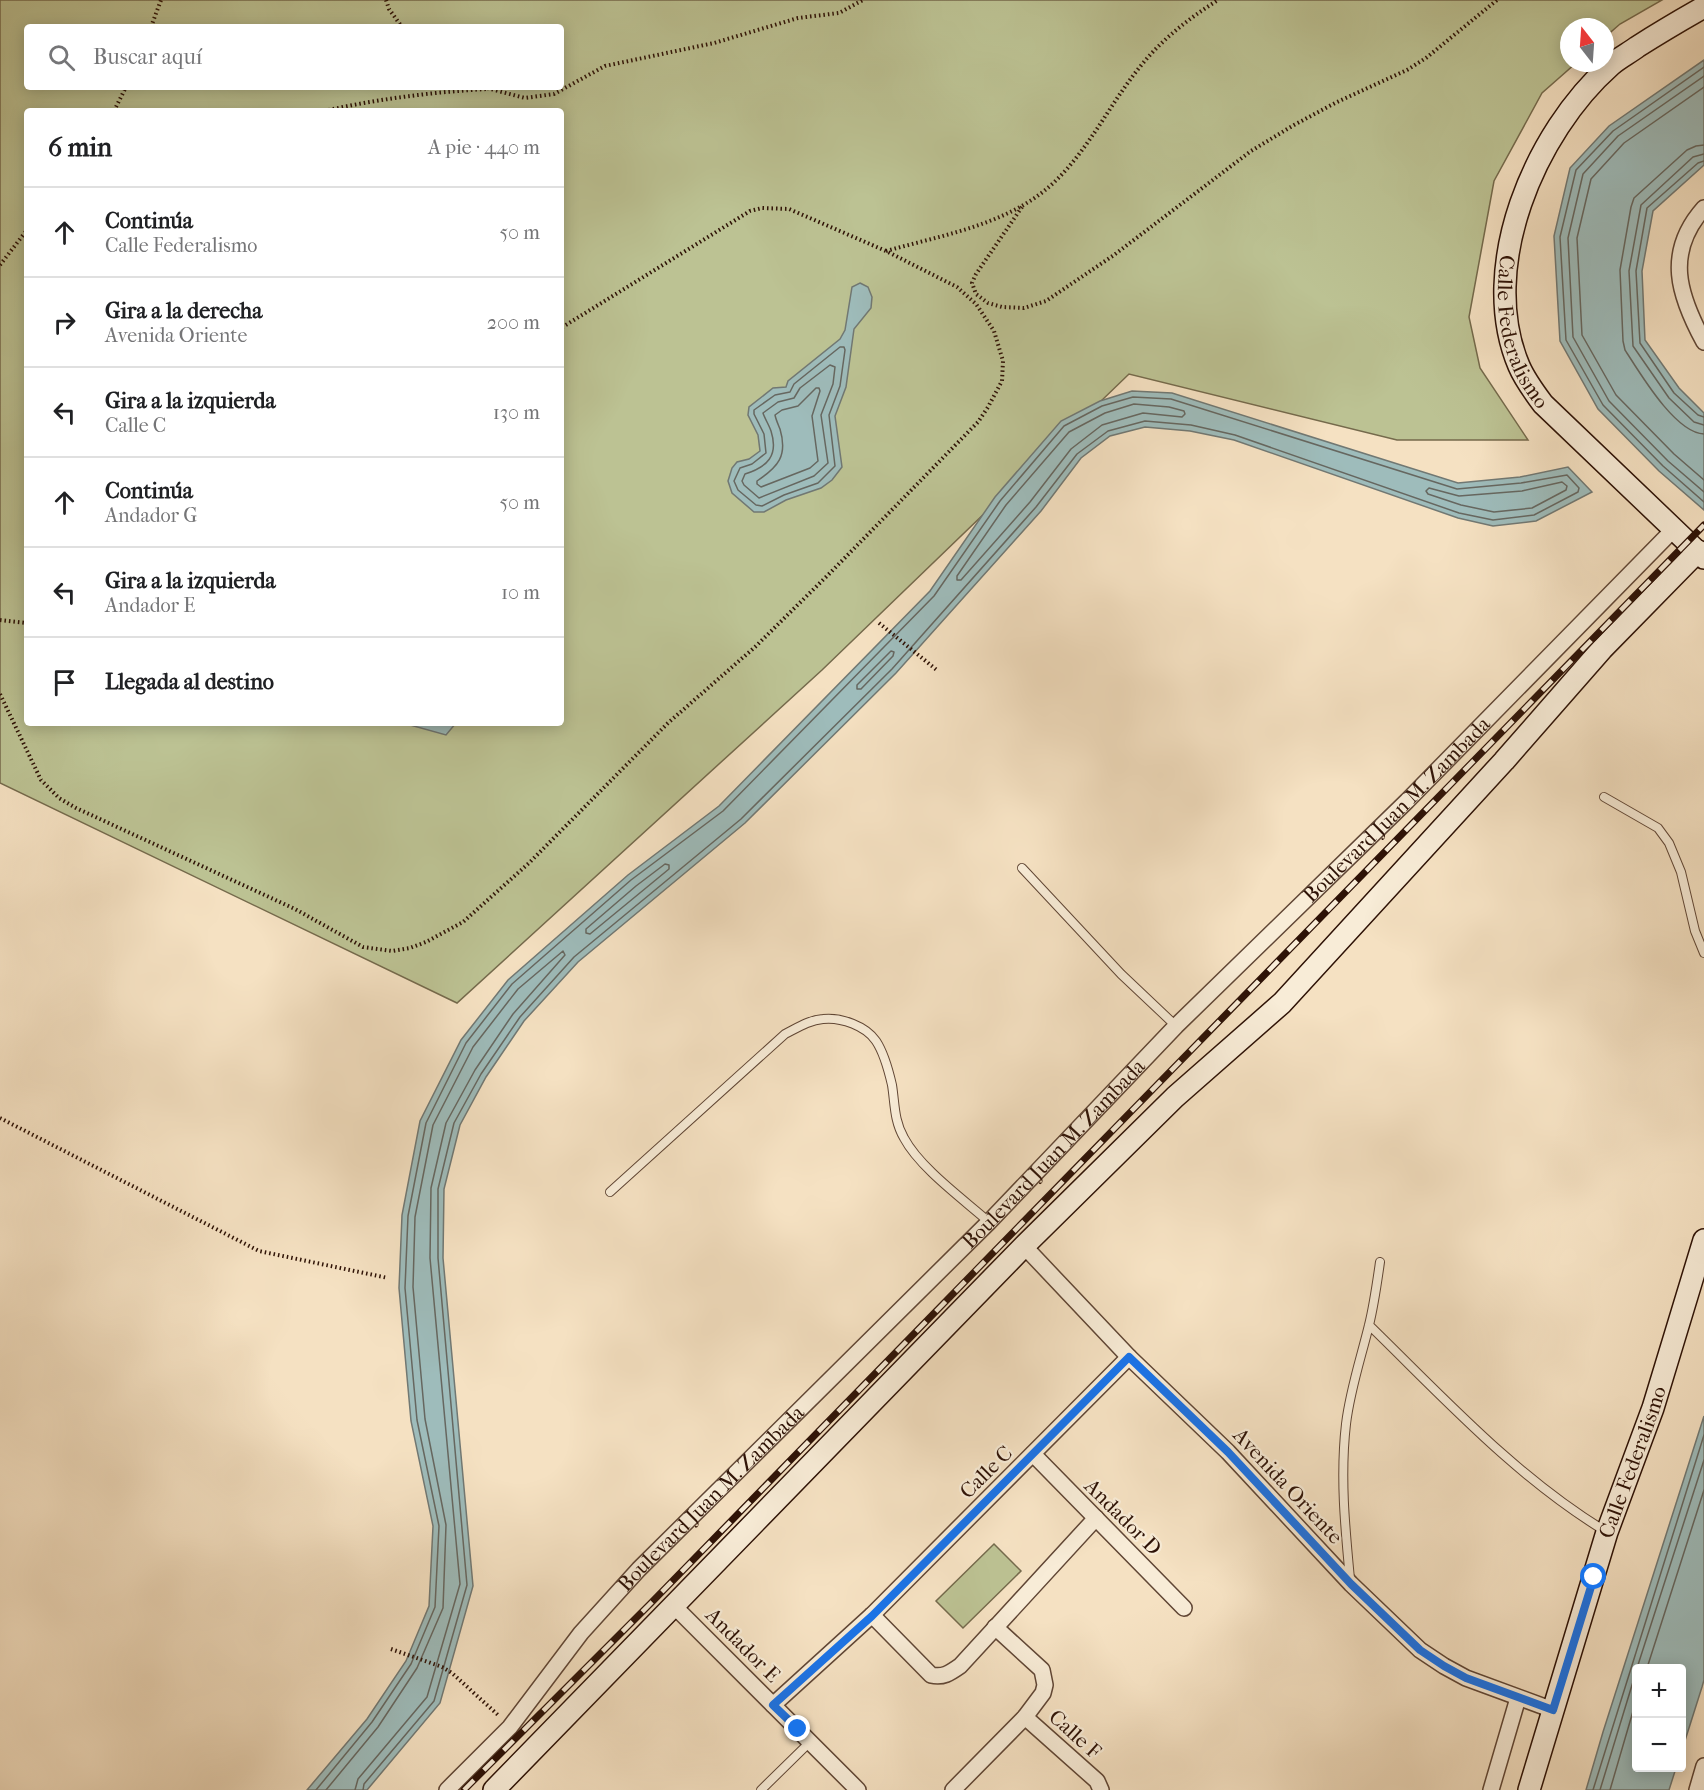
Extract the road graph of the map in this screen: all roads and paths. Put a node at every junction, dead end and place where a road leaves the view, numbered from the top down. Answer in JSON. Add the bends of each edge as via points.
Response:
{"nodes":[{"id":1,"x":161,"y":0,"type":"edge"},
{"id":2,"x":386,"y":0,"type":"edge"},
{"id":3,"x":863,"y":0,"type":"edge"},
{"id":4,"x":1218,"y":0,"type":"edge"},
{"id":5,"x":1497,"y":0,"type":"edge"},
{"id":6,"x":1704,"y":8,"type":"edge"},
{"id":7,"x":152,"y":24,"type":"edge"},
{"id":8,"x":400,"y":24,"type":"edge"},
{"id":9,"x":564,"y":89,"type":"edge"},
{"id":10,"x":124,"y":90,"type":"edge"},
{"id":11,"x":460,"y":90,"type":"edge"},
{"id":12,"x":494,"y":90,"type":"edge"},
{"id":13,"x":561,"y":90,"type":"edge"},
{"id":14,"x":116,"y":108,"type":"edge"},
{"id":15,"x":338,"y":108,"type":"edge"},
{"id":16,"x":1022,"y":207,"type":"junction"},
{"id":17,"x":1704,"y":208,"type":"edge"},
{"id":18,"x":24,"y":234,"type":"edge"},
{"id":19,"x":886,"y":251,"type":"junction"},
{"id":20,"x":0,"y":265,"type":"edge"},
{"id":21,"x":976,"y":294,"type":"junction"},
{"id":22,"x":970,"y":298,"type":"junction"},
{"id":23,"x":564,"y":325,"type":"edge"},
{"id":24,"x":1704,"y":342,"type":"edge"},
{"id":25,"x":1674,"y":529,"type":"junction"},
{"id":26,"x":1701,"y":555,"type":"edge"},
{"id":27,"x":0,"y":620,"type":"edge"},
{"id":28,"x":24,"y":623,"type":"edge"},
{"id":29,"x":879,"y":623,"type":"dead end"},
{"id":30,"x":938,"y":671,"type":"dead end"},
{"id":31,"x":0,"y":694,"type":"edge"},
{"id":32,"x":1604,"y":797,"type":"dead end"},
{"id":33,"x":1023,"y":868,"type":"dead end"},
{"id":34,"x":1704,"y":953,"type":"edge"},
{"id":35,"x":1176,"y":1026,"type":"junction"},
{"id":36,"x":0,"y":1118,"type":"edge"},
{"id":37,"x":610,"y":1192,"type":"dead end"},
{"id":38,"x":989,"y":1222,"type":"junction"},
{"id":39,"x":1704,"y":1240,"type":"edge"},
{"id":40,"x":1024,"y":1246,"type":"junction"},
{"id":41,"x":1380,"y":1262,"type":"dead end"},
{"id":42,"x":388,"y":1278,"type":"dead end"},
{"id":43,"x":1369,"y":1325,"type":"junction"},
{"id":44,"x":1129,"y":1357,"type":"junction"},
{"id":45,"x":1033,"y":1454,"type":"junction"},
{"id":46,"x":1096,"y":1518,"type":"junction"},
{"id":47,"x":1607,"y":1532,"type":"junction"},
{"id":48,"x":1351,"y":1584,"type":"junction"},
{"id":49,"x":674,"y":1606,"type":"junction"},
{"id":50,"x":1184,"y":1608,"type":"dead end"},
{"id":51,"x":872,"y":1616,"type":"junction"},
{"id":52,"x":995,"y":1627,"type":"junction"},
{"id":53,"x":391,"y":1649,"type":"dead end"},
{"id":54,"x":1518,"y":1698,"type":"junction"},
{"id":55,"x":773,"y":1705,"type":"junction"},
{"id":56,"x":1553,"y":1710,"type":"junction"},
{"id":57,"x":1025,"y":1717,"type":"junction"},
{"id":58,"x":510,"y":1727,"type":"junction"},
{"id":59,"x":810,"y":1742,"type":"junction"},
{"id":60,"x":1704,"y":1766,"type":"edge"},
{"id":61,"x":1099,"y":1786,"type":"edge"},
{"id":62,"x":447,"y":1790,"type":"edge"},
{"id":63,"x":494,"y":1790,"type":"edge"},
{"id":64,"x":761,"y":1790,"type":"edge"},
{"id":65,"x":858,"y":1790,"type":"edge"},
{"id":66,"x":953,"y":1790,"type":"edge"},
{"id":67,"x":1491,"y":1790,"type":"edge"},
{"id":68,"x":1529,"y":1790,"type":"edge"},
{"id":69,"x":1697,"y":1790,"type":"edge"}],
"edges":[{"from":1,"to":7,"type":"path"},
{"from":2,"to":8,"type":"path"},
{"from":3,"to":9,"type":"path","via":[[839,13],[798,18],[714,43],[605,66]]},
{"from":4,"to":16,"type":"path","via":[[1161,43],[1139,67],[1065,173]]},
{"from":5,"to":21,"type":"path","via":[[1407,70],[1337,102],[1251,151],[1046,302],[1024,309],[1002,307]]},
{"from":6,"to":25,"type":"street","name":"Calle Federalismo","via":[[1612,64],[1569,109],[1536,167],[1519,207],[1504,288],[1510,339],[1530,386]]},
{"from":10,"to":14,"type":"path"},
{"from":11,"to":15,"type":"path"},
{"from":12,"to":13,"type":"path","via":[[525,98]]},
{"from":16,"to":19,"type":"path","via":[[973,227]]},
{"from":16,"to":21,"type":"path","via":[[976,274],[972,283]]},
{"from":17,"to":24,"type":"street","via":[[1685,240],[1678,275],[1688,313]]},
{"from":18,"to":20,"type":"path"},
{"from":19,"to":22,"type":"path","via":[[957,287]]},
{"from":19,"to":23,"type":"path","via":[[789,209],[762,208],[750,211]]},
{"from":21,"to":22,"type":"path"},
{"from":22,"to":31,"type":"path","via":[[997,338],[1004,371],[998,390],[978,422],[755,647],[668,723],[529,863],[463,922],[426,942],[392,951],[363,946],[295,909],[76,808],[41,780]]},
{"from":25,"to":26,"type":"street","name":"Calle Federalismo"},
{"from":25,"to":35,"type":"street","name":"Boulevard Juan M. Zambada","via":[[1407,801]]},
{"from":26,"to":40,"type":"street","name":"Boulevard Juan M. Zambada","via":[[1602,648],[1504,761],[1282,1002],[1174,1097]]},
{"from":27,"to":28,"type":"path"},
{"from":29,"to":30,"type":"path"},
{"from":32,"to":34,"type":"lane","via":[[1658,828],[1669,843]]},
{"from":33,"to":35,"type":"lane","via":[[1121,974]]},
{"from":35,"to":38,"type":"street","name":"Boulevard Juan M. Zambada"},
{"from":36,"to":42,"type":"path","via":[[259,1251]]},
{"from":37,"to":38,"type":"lane","via":[[785,1034],[823,1019],[844,1020],[876,1041],[892,1086],[896,1122],[904,1140],[922,1162]]},
{"from":38,"to":58,"type":"street","name":"Boulevard Juan M. Zambada","via":[[639,1569],[581,1633]]},
{"from":39,"to":47,"type":"street","name":"Calle Federalismo","via":[[1653,1408]]},
{"from":40,"to":44,"type":"street","name":"Avenida Oriente"},
{"from":40,"to":49,"type":"street","name":"Boulevard Juan M. Zambada"},
{"from":41,"to":43,"type":"lane"},
{"from":43,"to":47,"type":"lane","via":[[1487,1441],[1570,1510]]},
{"from":43,"to":48,"type":"lane","via":[[1346,1423],[1344,1514]]},
{"from":44,"to":45,"type":"street","name":"Calle C"},
{"from":44,"to":48,"type":"street","name":"Avenida Oriente","via":[[1228,1452]]},
{"from":45,"to":46,"type":"street","name":"Andador D"},
{"from":45,"to":51,"type":"street","name":"Calle C"},
{"from":46,"to":50,"type":"street","name":"Andador D"},
{"from":46,"to":52,"type":"street"},
{"from":47,"to":56,"type":"street","name":"Calle Federalismo"},
{"from":48,"to":54,"type":"street","name":"Avenida Oriente","via":[[1436,1661],[1466,1678]]},
{"from":49,"to":55,"type":"street","name":"Andador E"},
{"from":49,"to":63,"type":"street","name":"Boulevard Juan M. Zambada"},
{"from":51,"to":52,"type":"street","via":[[927,1673],[938,1677],[960,1666]]},
{"from":51,"to":55,"type":"street","name":"Calle C"},
{"from":52,"to":57,"type":"street","via":[[1042,1670],[1043,1693]]},
{"from":53,"to":58,"type":"path","via":[[452,1673]]},
{"from":54,"to":56,"type":"street","name":"Avenida Oriente"},
{"from":54,"to":67,"type":"street"},
{"from":55,"to":59,"type":"street","name":"Andador E"},
{"from":56,"to":68,"type":"street","name":"Calle Federalismo"},
{"from":57,"to":61,"type":"street","name":"Calle F"},
{"from":57,"to":66,"type":"street"},
{"from":58,"to":62,"type":"street","name":"Boulevard Juan M. Zambada"},
{"from":59,"to":64,"type":"lane"},
{"from":59,"to":65,"type":"street","name":"Andador E"},
{"from":60,"to":69,"type":"street"}]}
